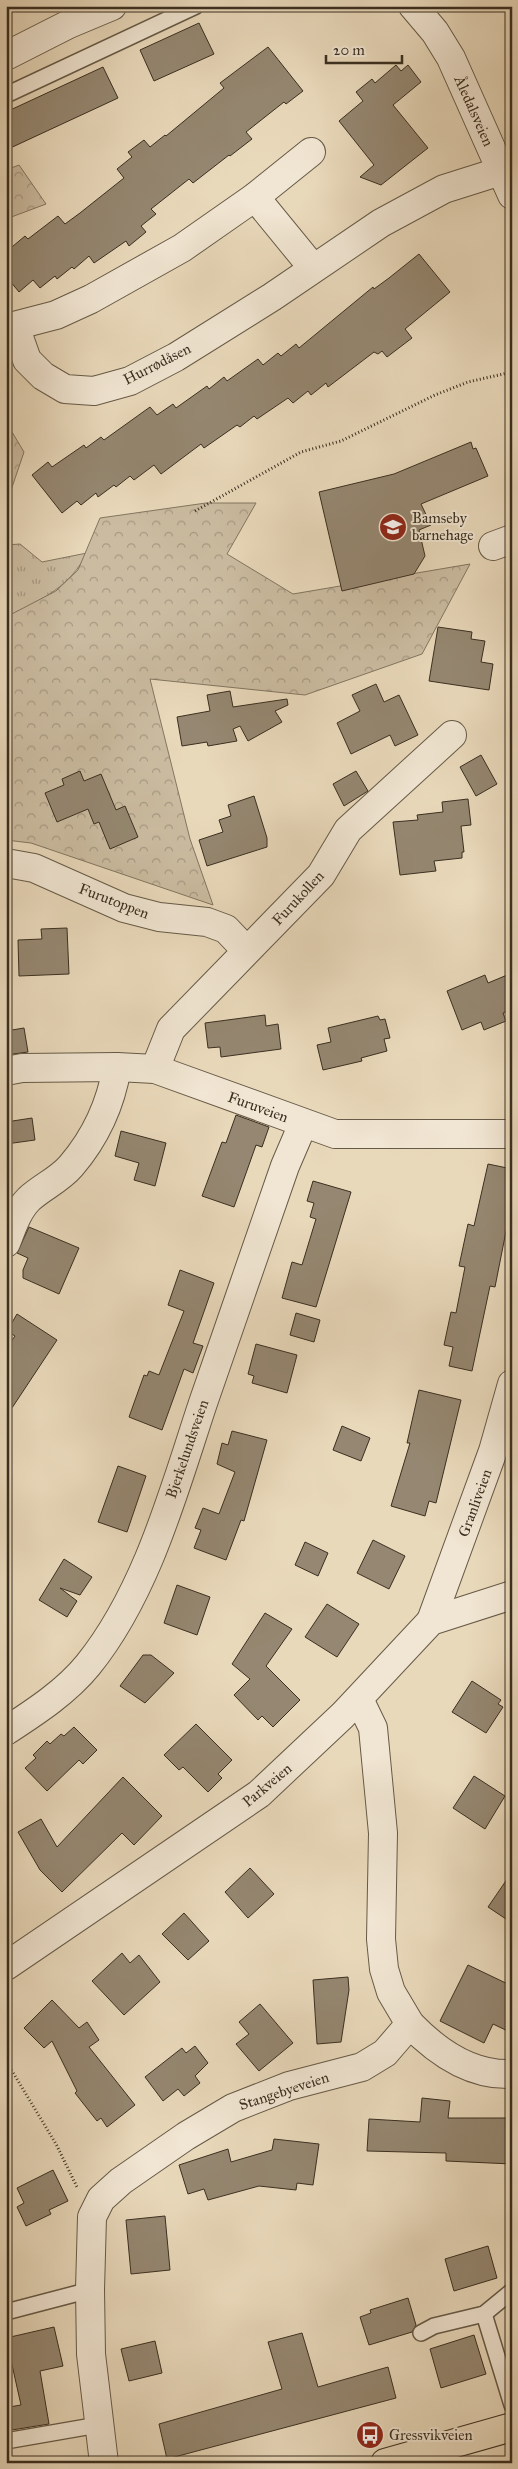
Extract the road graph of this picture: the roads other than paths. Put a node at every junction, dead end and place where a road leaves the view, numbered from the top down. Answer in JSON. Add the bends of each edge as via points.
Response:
{"nodes":[{"id":1,"x":196,"y":6,"type":"edge"},
{"id":2,"x":413,"y":6,"type":"edge"},
{"id":3,"x":103,"y":8,"type":"edge"},
{"id":4,"x":6,"y":56,"type":"edge"},
{"id":5,"x":6,"y":94,"type":"edge"},
{"id":6,"x":311,"y":152,"type":"dead end"},
{"id":7,"x":501,"y":170,"type":"junction"},
{"id":8,"x":512,"y":195,"type":"edge"},
{"id":9,"x":255,"y":197,"type":"junction"},
{"id":10,"x":313,"y":268,"type":"junction"},
{"id":11,"x":10,"y":327,"type":"edge"},
{"id":12,"x":452,"y":735,"type":"dead end"},
{"id":13,"x":6,"y":864,"type":"edge"},
{"id":14,"x":246,"y":950,"type":"junction"},
{"id":15,"x":116,"y":1066,"type":"junction"},
{"id":16,"x":155,"y":1068,"type":"junction"},
{"id":17,"x":6,"y":1072,"type":"edge"},
{"id":18,"x":303,"y":1124,"type":"junction"},
{"id":19,"x":512,"y":1134,"type":"edge"},
{"id":20,"x":6,"y":1243,"type":"edge"},
{"id":21,"x":512,"y":1384,"type":"edge"},
{"id":22,"x":512,"y":1595,"type":"edge"},
{"id":23,"x":431,"y":1621,"type":"junction"},
{"id":24,"x":359,"y":1699,"type":"junction"},
{"id":25,"x":6,"y":1731,"type":"edge"},
{"id":26,"x":6,"y":1966,"type":"edge"},
{"id":27,"x":410,"y":2024,"type":"junction"},
{"id":28,"x":512,"y":2074,"type":"edge"},
{"id":29,"x":90,"y":2290,"type":"junction"},
{"id":30,"x":512,"y":2291,"type":"edge"},
{"id":31,"x":6,"y":2312,"type":"edge"},
{"id":32,"x":484,"y":2314,"type":"junction"},
{"id":33,"x":421,"y":2333,"type":"dead end"},
{"id":34,"x":512,"y":2405,"type":"edge"},
{"id":35,"x":98,"y":2425,"type":"junction"},
{"id":36,"x":512,"y":2427,"type":"edge"},
{"id":37,"x":6,"y":2441,"type":"edge"},
{"id":38,"x":398,"y":2461,"type":"edge"},
{"id":39,"x":104,"y":2463,"type":"edge"}],
"edges":[{"from":1,"to":5,"type":"lane"},
{"from":2,"to":7,"type":"street","name":"Åledalsveien","via":[[451,58]]},
{"from":3,"to":4,"type":"street"},
{"from":6,"to":9,"type":"street","name":"Hurrødåsen"},
{"from":7,"to":8,"type":"street","name":"Åledalsveien"},
{"from":7,"to":10,"type":"street","name":"Hurrødåsen","via":[[419,202]]},
{"from":9,"to":10,"type":"street"},
{"from":9,"to":11,"type":"street","name":"Hurrødåsen","via":[[182,248],[90,299],[56,315]]},
{"from":10,"to":11,"type":"street","name":"Hurrødåsen","via":[[176,357],[130,380],[94,391],[65,389],[43,376],[27,360]]},
{"from":12,"to":14,"type":"street","name":"Furukollen","via":[[348,830],[321,875]]},
{"from":13,"to":14,"type":"street","name":"Furutoppen","via":[[34,868],[124,908],[159,917],[207,922],[226,929]]},
{"from":14,"to":16,"type":"street","name":"Furukollen","via":[[171,1029]]},
{"from":15,"to":16,"type":"street","name":"Furuveien"},
{"from":15,"to":17,"type":"street","name":"Furuveien","via":[[22,1068]]},
{"from":15,"to":20,"type":"street","via":[[107,1106],[86,1146],[70,1168],[29,1200],[19,1213]]},
{"from":16,"to":18,"type":"street","name":"Furuveien"},
{"from":18,"to":19,"type":"street","name":"Furuveien","via":[[335,1134]]},
{"from":18,"to":25,"type":"street","name":"Bjerkelundsveien","via":[[284,1166],[139,1582],[88,1665],[70,1684]]},
{"from":21,"to":23,"type":"street","name":"Granliveien","via":[[493,1451]]},
{"from":22,"to":23,"type":"street","name":"Parkveien"},
{"from":23,"to":24,"type":"street","name":"Parkveien"},
{"from":24,"to":26,"type":"street","name":"Parkveien","via":[[259,1794]]},
{"from":24,"to":27,"type":"street","via":[[373,1728],[383,1832],[381,1939],[384,1969],[391,1992]]},
{"from":27,"to":28,"type":"street","via":[[445,2055],[498,2075]]},
{"from":27,"to":29,"type":"street","name":"Stangebyeveien","via":[[384,2053],[362,2067],[288,2086],[233,2108],[121,2181],[101,2199],[92,2217]]},
{"from":29,"to":31,"type":"lane"},
{"from":29,"to":35,"type":"street","name":"Stangebyeveien"},
{"from":30,"to":32,"type":"lane"},
{"from":32,"to":33,"type":"lane","via":[[434,2326]]},
{"from":32,"to":34,"type":"lane"},
{"from":35,"to":37,"type":"lane"},
{"from":35,"to":39,"type":"street","name":"Stangebyeveien"},
{"from":36,"to":38,"type":"main road"}]}
